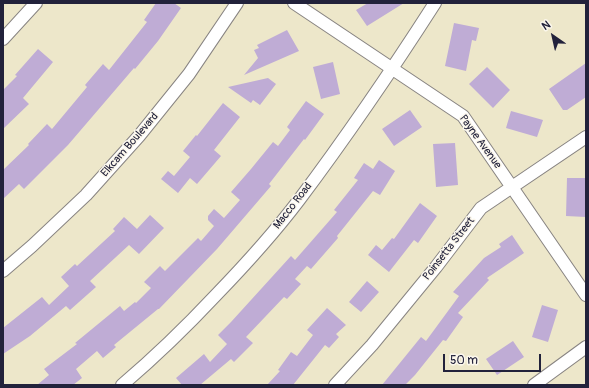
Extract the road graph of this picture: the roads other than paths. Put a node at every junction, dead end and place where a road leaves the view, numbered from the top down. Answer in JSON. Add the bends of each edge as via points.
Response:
{"nodes":[{"id":1,"x":36,"y":3,"type":"edge"},
{"id":2,"x":237,"y":3,"type":"edge"},
{"id":3,"x":294,"y":3,"type":"edge"},
{"id":4,"x":435,"y":3,"type":"edge"},
{"id":5,"x":3,"y":40,"type":"edge"},
{"id":6,"x":393,"y":68,"type":"junction"},
{"id":7,"x":586,"y":137,"type":"edge"},
{"id":8,"x":512,"y":187,"type":"junction"},
{"id":9,"x":3,"y":271,"type":"edge"},
{"id":10,"x":586,"y":295,"type":"edge"},
{"id":11,"x":586,"y":347,"type":"edge"},
{"id":12,"x":122,"y":385,"type":"edge"},
{"id":13,"x":335,"y":385,"type":"edge"},
{"id":14,"x":534,"y":385,"type":"edge"}],
"edges":[{"from":1,"to":5,"type":"street"},
{"from":2,"to":9,"type":"street","name":"Elkcam Boulevard","via":[[189,74],[139,136],[86,195]]},
{"from":3,"to":6,"type":"street","name":"Payne Avenue"},
{"from":4,"to":6,"type":"street","name":"Macco Road"},
{"from":6,"to":8,"type":"street","name":"Payne Avenue","via":[[463,116]]},
{"from":6,"to":12,"type":"street","name":"Macco Road","via":[[299,200],[245,265],[186,326]]},
{"from":7,"to":8,"type":"street","name":"Poinsetta Street"},
{"from":8,"to":10,"type":"street","name":"Payne Avenue"},
{"from":8,"to":13,"type":"street","name":"Poinsetta Street","via":[[481,208],[372,345]]},
{"from":11,"to":14,"type":"street"}]}
